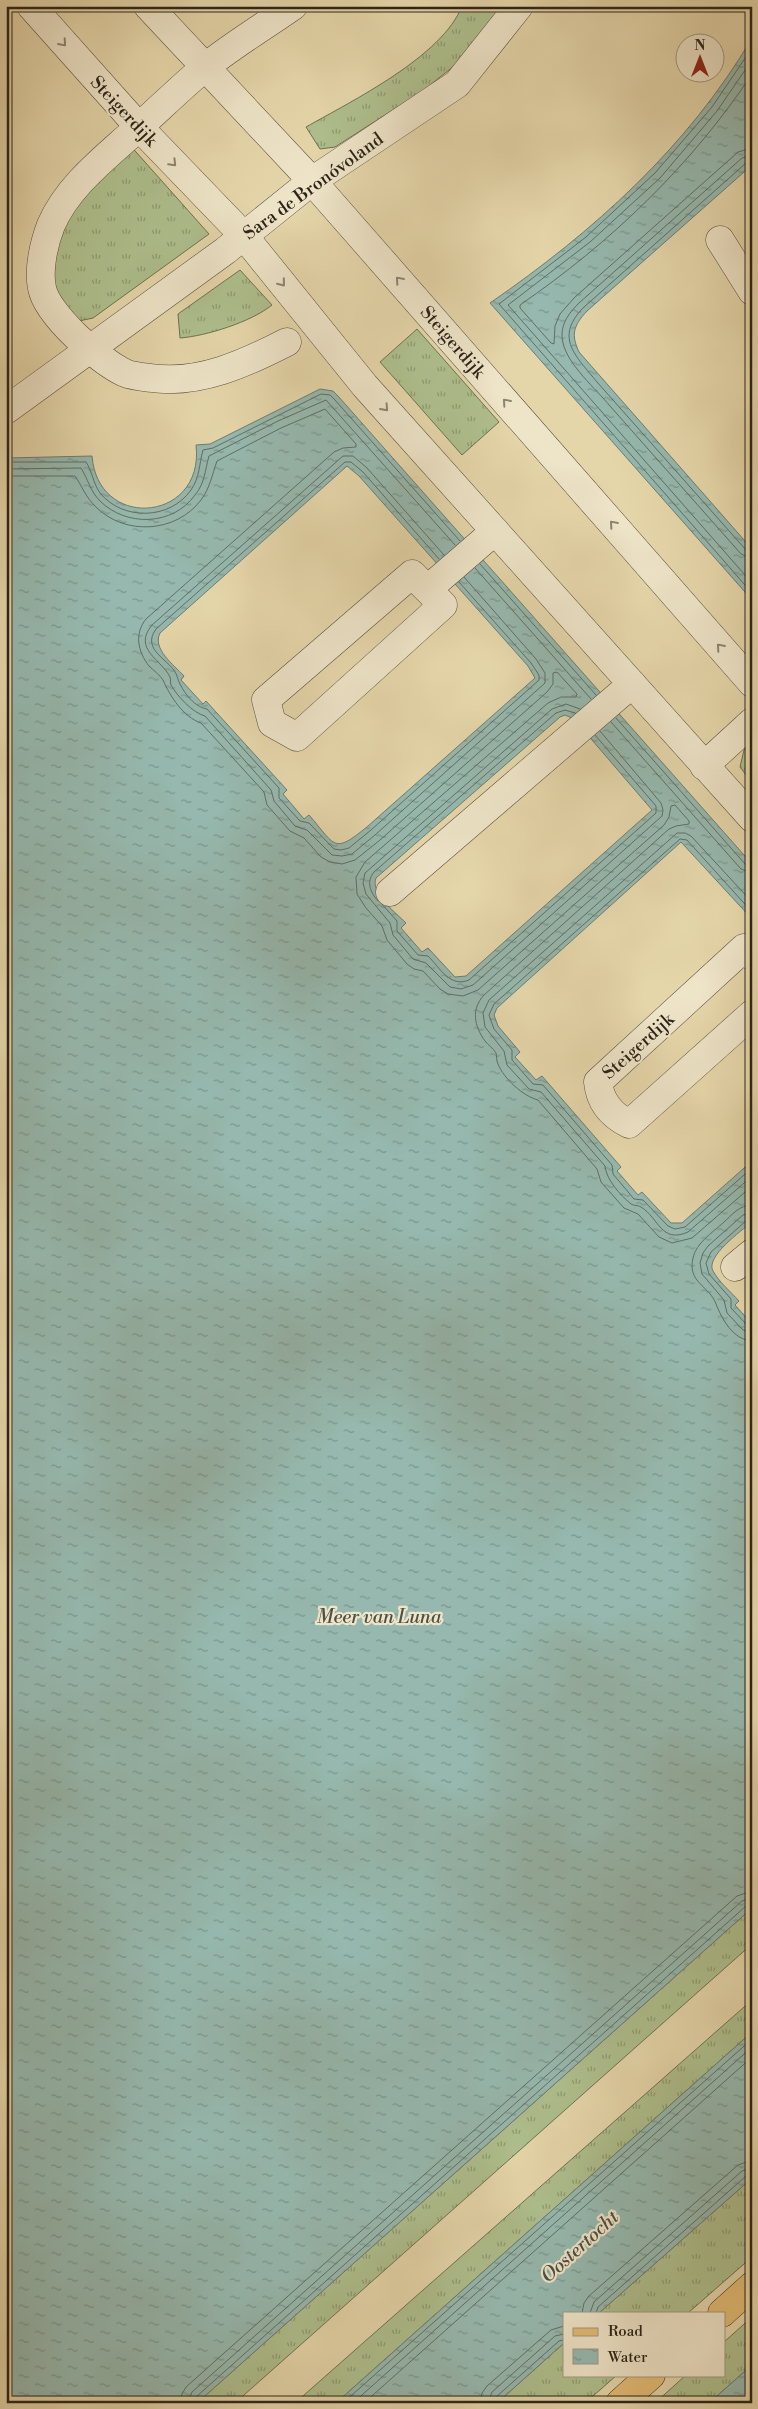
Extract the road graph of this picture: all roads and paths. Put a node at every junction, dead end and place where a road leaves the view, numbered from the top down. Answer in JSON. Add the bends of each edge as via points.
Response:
{"nodes":[{"id":1,"x":31,"y":6,"type":"edge"},
{"id":2,"x":148,"y":6,"type":"edge"},
{"id":3,"x":293,"y":6,"type":"edge"},
{"id":4,"x":519,"y":6,"type":"edge"},
{"id":5,"x":204,"y":68,"type":"junction"},
{"id":6,"x":138,"y":128,"type":"junction"},
{"id":7,"x":312,"y":181,"type":"junction"},
{"id":8,"x":244,"y":236,"type":"junction"},
{"id":9,"x":720,"y":240,"type":"dead end"},
{"id":10,"x":752,"y":291,"type":"edge"},
{"id":11,"x":287,"y":342,"type":"dead end"},
{"id":12,"x":90,"y":349,"type":"junction"},
{"id":13,"x":6,"y":410,"type":"edge"},
{"id":14,"x":495,"y":531,"type":"junction"},
{"id":15,"x":429,"y":588,"type":"junction"},
{"id":16,"x":752,"y":683,"type":"edge"},
{"id":17,"x":632,"y":684,"type":"junction"},
{"id":18,"x":752,"y":722,"type":"edge"},
{"id":19,"x":704,"y":766,"type":"junction"},
{"id":20,"x":752,"y":818,"type":"edge"},
{"id":21,"x":390,"y":892,"type":"dead end"},
{"id":22,"x":752,"y":956,"type":"edge"},
{"id":23,"x":752,"y":1014,"type":"edge"},
{"id":24,"x":752,"y":2286,"type":"edge"},
{"id":25,"x":723,"y":2312,"type":"edge"},
{"id":26,"x":650,"y":2376,"type":"edge"},
{"id":27,"x":620,"y":2403,"type":"edge"}],
"edges":[{"from":1,"to":6,"type":"street","name":"Steigerdijk","one_way":true},
{"from":2,"to":5,"type":"street","name":"Steigerdijk"},
{"from":3,"to":5,"type":"street"},
{"from":4,"to":7,"type":"street","name":"Sara de Bronóvoland","via":[[457,84]]},
{"from":5,"to":6,"type":"street"},
{"from":5,"to":7,"type":"street","name":"Steigerdijk"},
{"from":6,"to":8,"type":"street","name":"Steigerdijk","one_way":true},
{"from":6,"to":12,"type":"street","via":[[100,160],[73,191],[51,225],[41,263],[42,289],[57,317]]},
{"from":7,"to":8,"type":"street","name":"Sara de Bronóvoland"},
{"from":16,"to":7,"type":"street","name":"Steigerdijk","one_way":true},
{"from":8,"to":12,"type":"street","name":"Sara de Bronóvoland"},
{"from":8,"to":14,"type":"street","name":"Steigerdijk","one_way":true,"via":[[365,386]]},
{"from":9,"to":10,"type":"street"},
{"from":11,"to":12,"type":"street","via":[[251,361],[183,378],[152,379],[126,373]]},
{"from":12,"to":13,"type":"street","name":"Sara de Bronóvoland"},
{"from":14,"to":15,"type":"street"},
{"from":14,"to":17,"type":"street","name":"Steigerdijk"},
{"from":15,"to":15,"type":"street","via":[[443,605],[297,737],[272,723],[266,700],[398,586],[412,574]]},
{"from":17,"to":19,"type":"street","name":"Steigerdijk"},
{"from":17,"to":21,"type":"street"},
{"from":18,"to":19,"type":"street"},
{"from":19,"to":20,"type":"street","name":"Steigerdijk"},
{"from":22,"to":23,"type":"street","name":"Steigerdijk","via":[[744,948],[598,1082],[599,1098],[617,1118],[629,1124]]},
{"from":24,"to":25,"type":"main road"},
{"from":26,"to":27,"type":"main road"}]}
